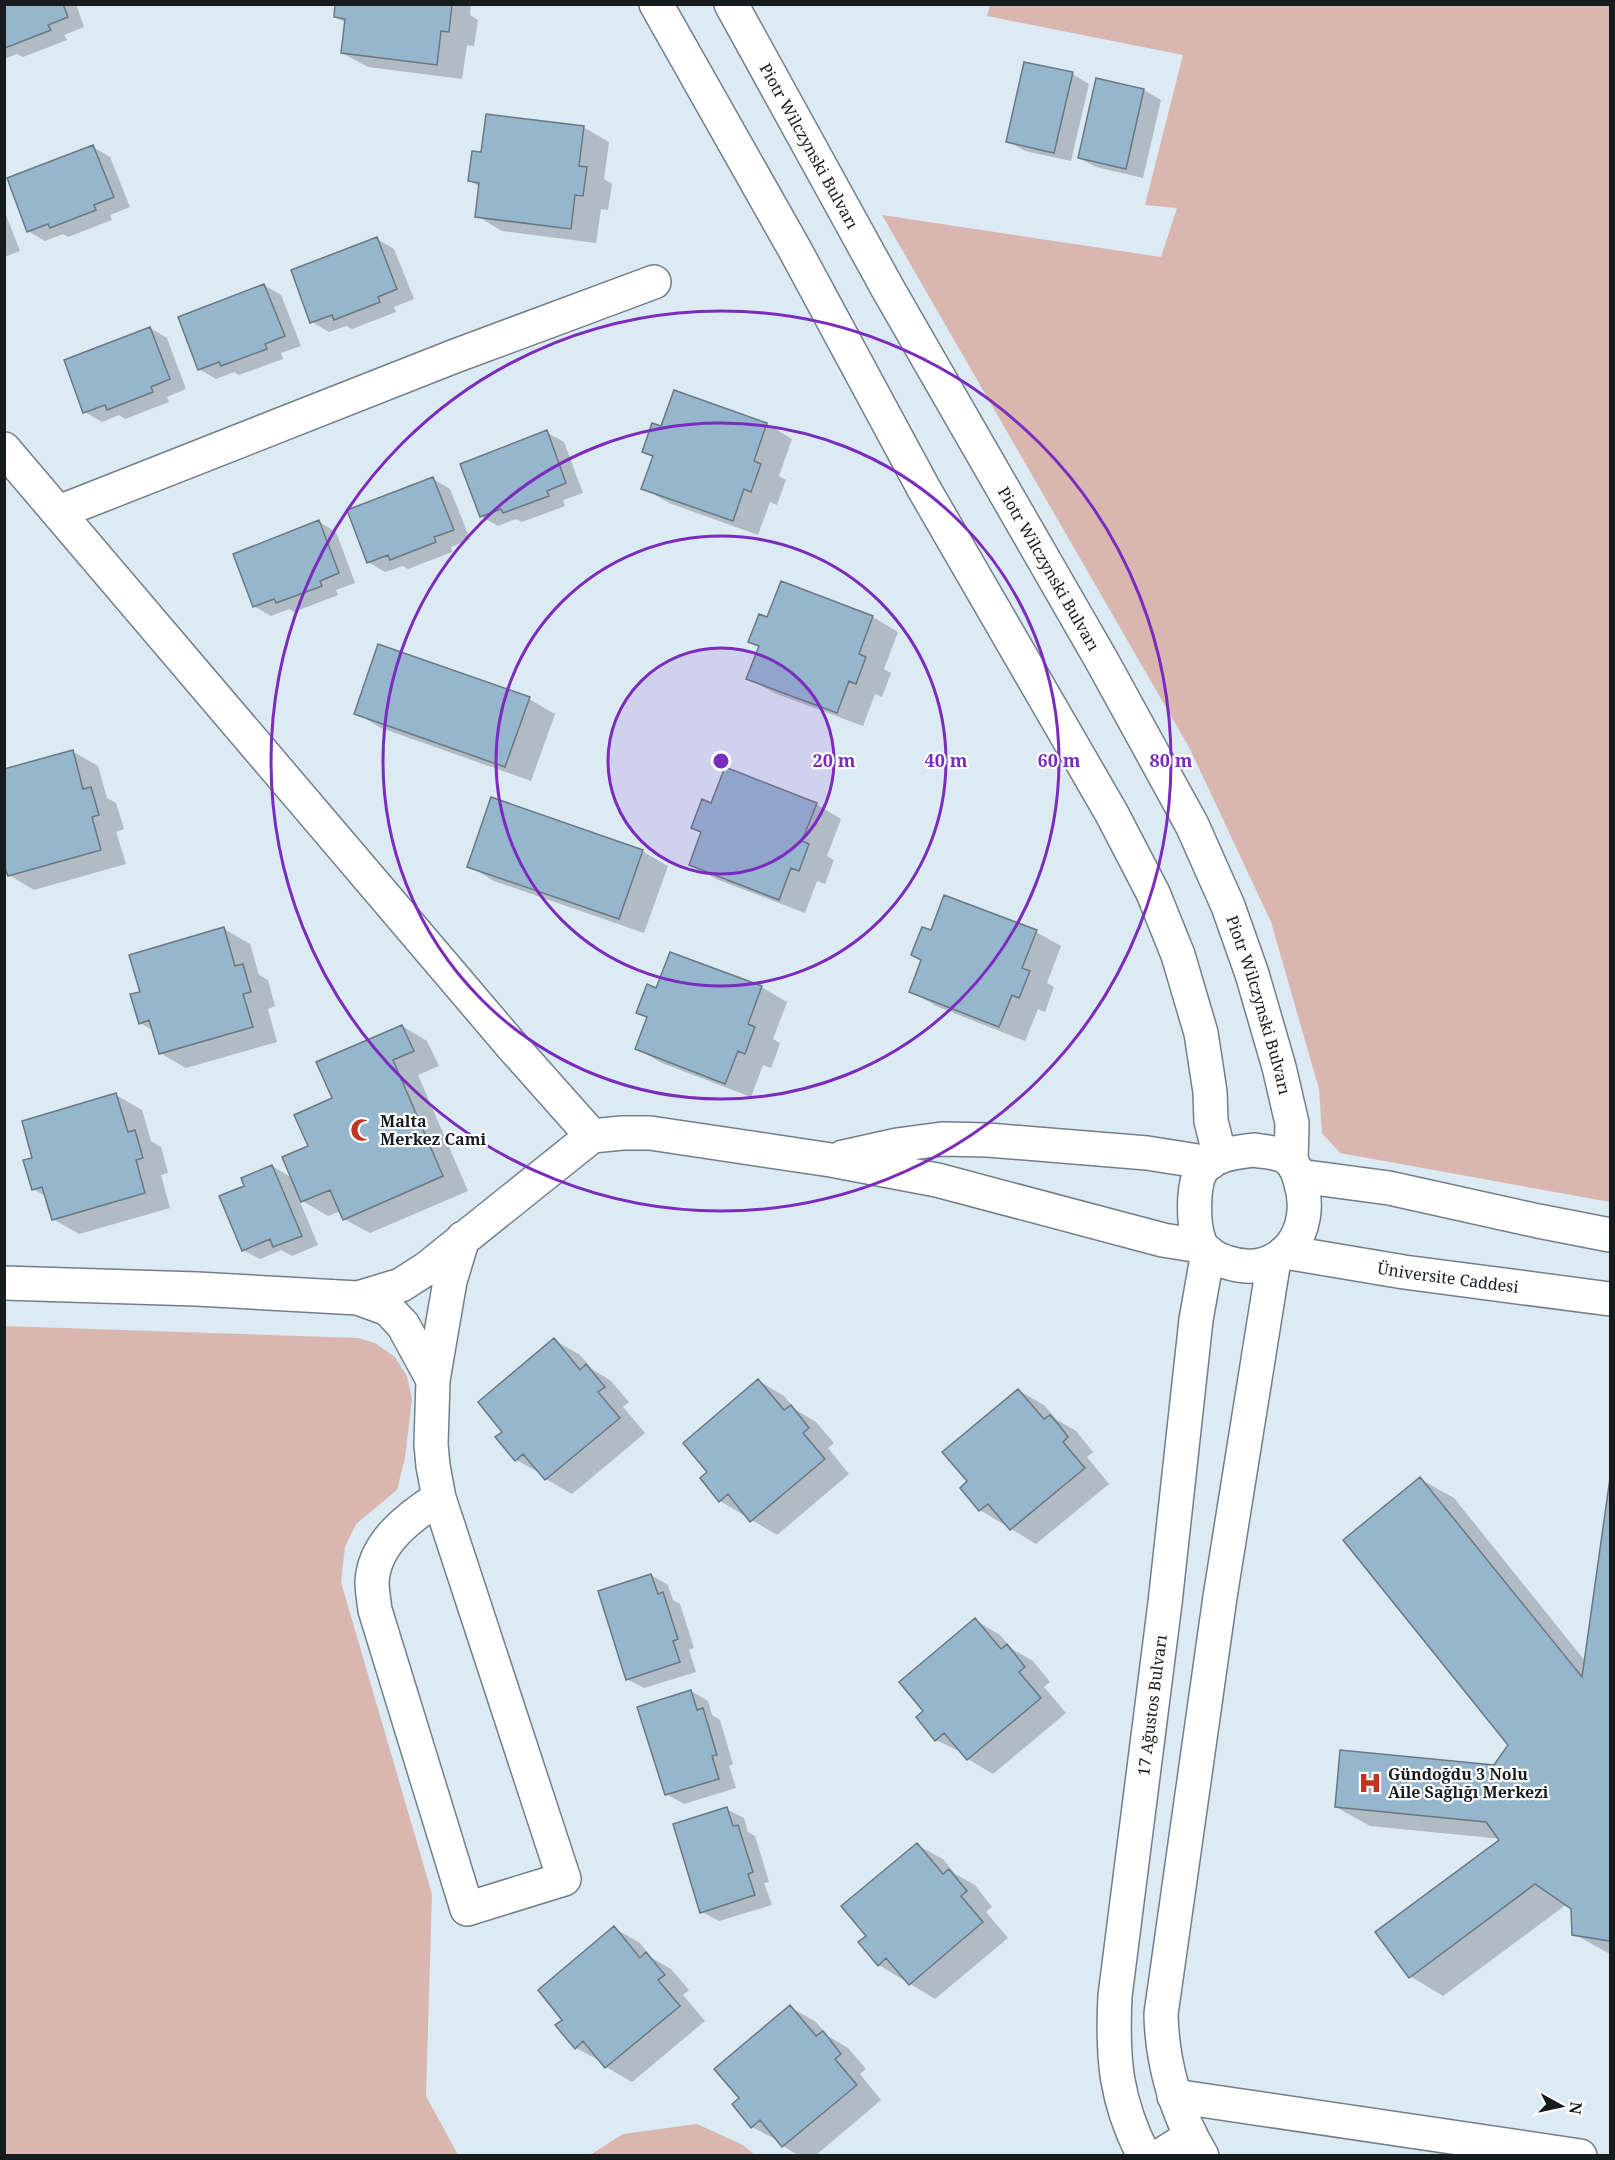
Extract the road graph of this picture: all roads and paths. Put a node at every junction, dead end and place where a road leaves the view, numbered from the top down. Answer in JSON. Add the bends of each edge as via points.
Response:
{"nodes":[{"id":1,"x":656,"y":4,"type":"edge"},
{"id":2,"x":731,"y":4,"type":"edge"},
{"id":3,"x":654,"y":282,"type":"dead end"},
{"id":4,"x":4,"y":449,"type":"edge"},
{"id":5,"x":59,"y":512,"type":"junction"},
{"id":6,"x":592,"y":1136,"type":"junction"},
{"id":7,"x":831,"y":1160,"type":"junction"},
{"id":8,"x":1215,"y":1160,"type":"junction"},
{"id":9,"x":1295,"y":1169,"type":"junction"},
{"id":10,"x":1611,"y":1235,"type":"edge"},
{"id":11,"x":463,"y":1238,"type":"junction"},
{"id":12,"x":1204,"y":1249,"type":"junction"},
{"id":13,"x":1279,"y":1256,"type":"junction"},
{"id":14,"x":4,"y":1283,"type":"edge"},
{"id":15,"x":358,"y":1298,"type":"junction"},
{"id":16,"x":1611,"y":1299,"type":"edge"},
{"id":17,"x":433,"y":1380,"type":"junction"},
{"id":18,"x":439,"y":1498,"type":"junction"},
{"id":19,"x":1174,"y":2096,"type":"junction"},
{"id":20,"x":1196,"y":2146,"type":"edge"},
{"id":21,"x":1144,"y":2156,"type":"edge"},
{"id":22,"x":1160,"y":2156,"type":"edge"},
{"id":23,"x":1580,"y":2156,"type":"edge"}],
"edges":[{"from":1,"to":8,"type":"main road","via":[[1153,893],[1178,955],[1201,1033]]},
{"from":2,"to":9,"type":"main road","name":"Piotr Wilczynski Bulvarı","via":[[1192,825],[1228,906],[1252,974],[1292,1124]]},
{"from":3,"to":5,"type":"main road"},
{"from":4,"to":5,"type":"main road"},
{"from":5,"to":6,"type":"main road"},
{"from":6,"to":7,"type":"main road","via":[[650,1133]]},
{"from":6,"to":11,"type":"main road"},
{"from":7,"to":8,"type":"main road","via":[[942,1139]]},
{"from":7,"to":12,"type":"main road","via":[[937,1180]]},
{"from":8,"to":9,"type":"main road","via":[[1254,1150],[1285,1156]]},
{"from":8,"to":12,"type":"main road","via":[[1203,1168],[1194,1208],[1195,1229]]},
{"from":9,"to":10,"type":"main road"},
{"from":9,"to":13,"type":"main road","name":"Piotr Wilczynski Bulvarı","via":[[1305,1202],[1304,1219],[1292,1246]]},
{"from":11,"to":15,"type":"main road","via":[[401,1285]]},
{"from":11,"to":17,"type":"main road","via":[[450,1281]]},
{"from":12,"to":13,"type":"main road","via":[[1215,1259],[1234,1265],[1253,1266]]},
{"from":12,"to":21,"type":"main road","name":"17 Ağustos Bulvarı","via":[[1166,1603],[1115,1996],[1114,2049],[1119,2094]]},
{"from":13,"to":16,"type":"main road","name":"Üniversite Caddesi"},
{"from":13,"to":19,"type":"main road","via":[[1218,1609],[1162,1998],[1161,2037]]},
{"from":14,"to":15,"type":"main road"},
{"from":15,"to":17,"type":"main road","via":[[388,1310],[403,1325]]},
{"from":17,"to":18,"type":"main road","via":[[432,1466]]},
{"from":18,"to":18,"type":"main road","via":[[564,1880],[467,1910],[375,1610],[372,1581],[380,1554],[394,1533],[412,1515]]},
{"from":19,"to":20,"type":"main road"},
{"from":19,"to":23,"type":"main road"},
{"from":20,"to":22,"type":"main road"}]}
